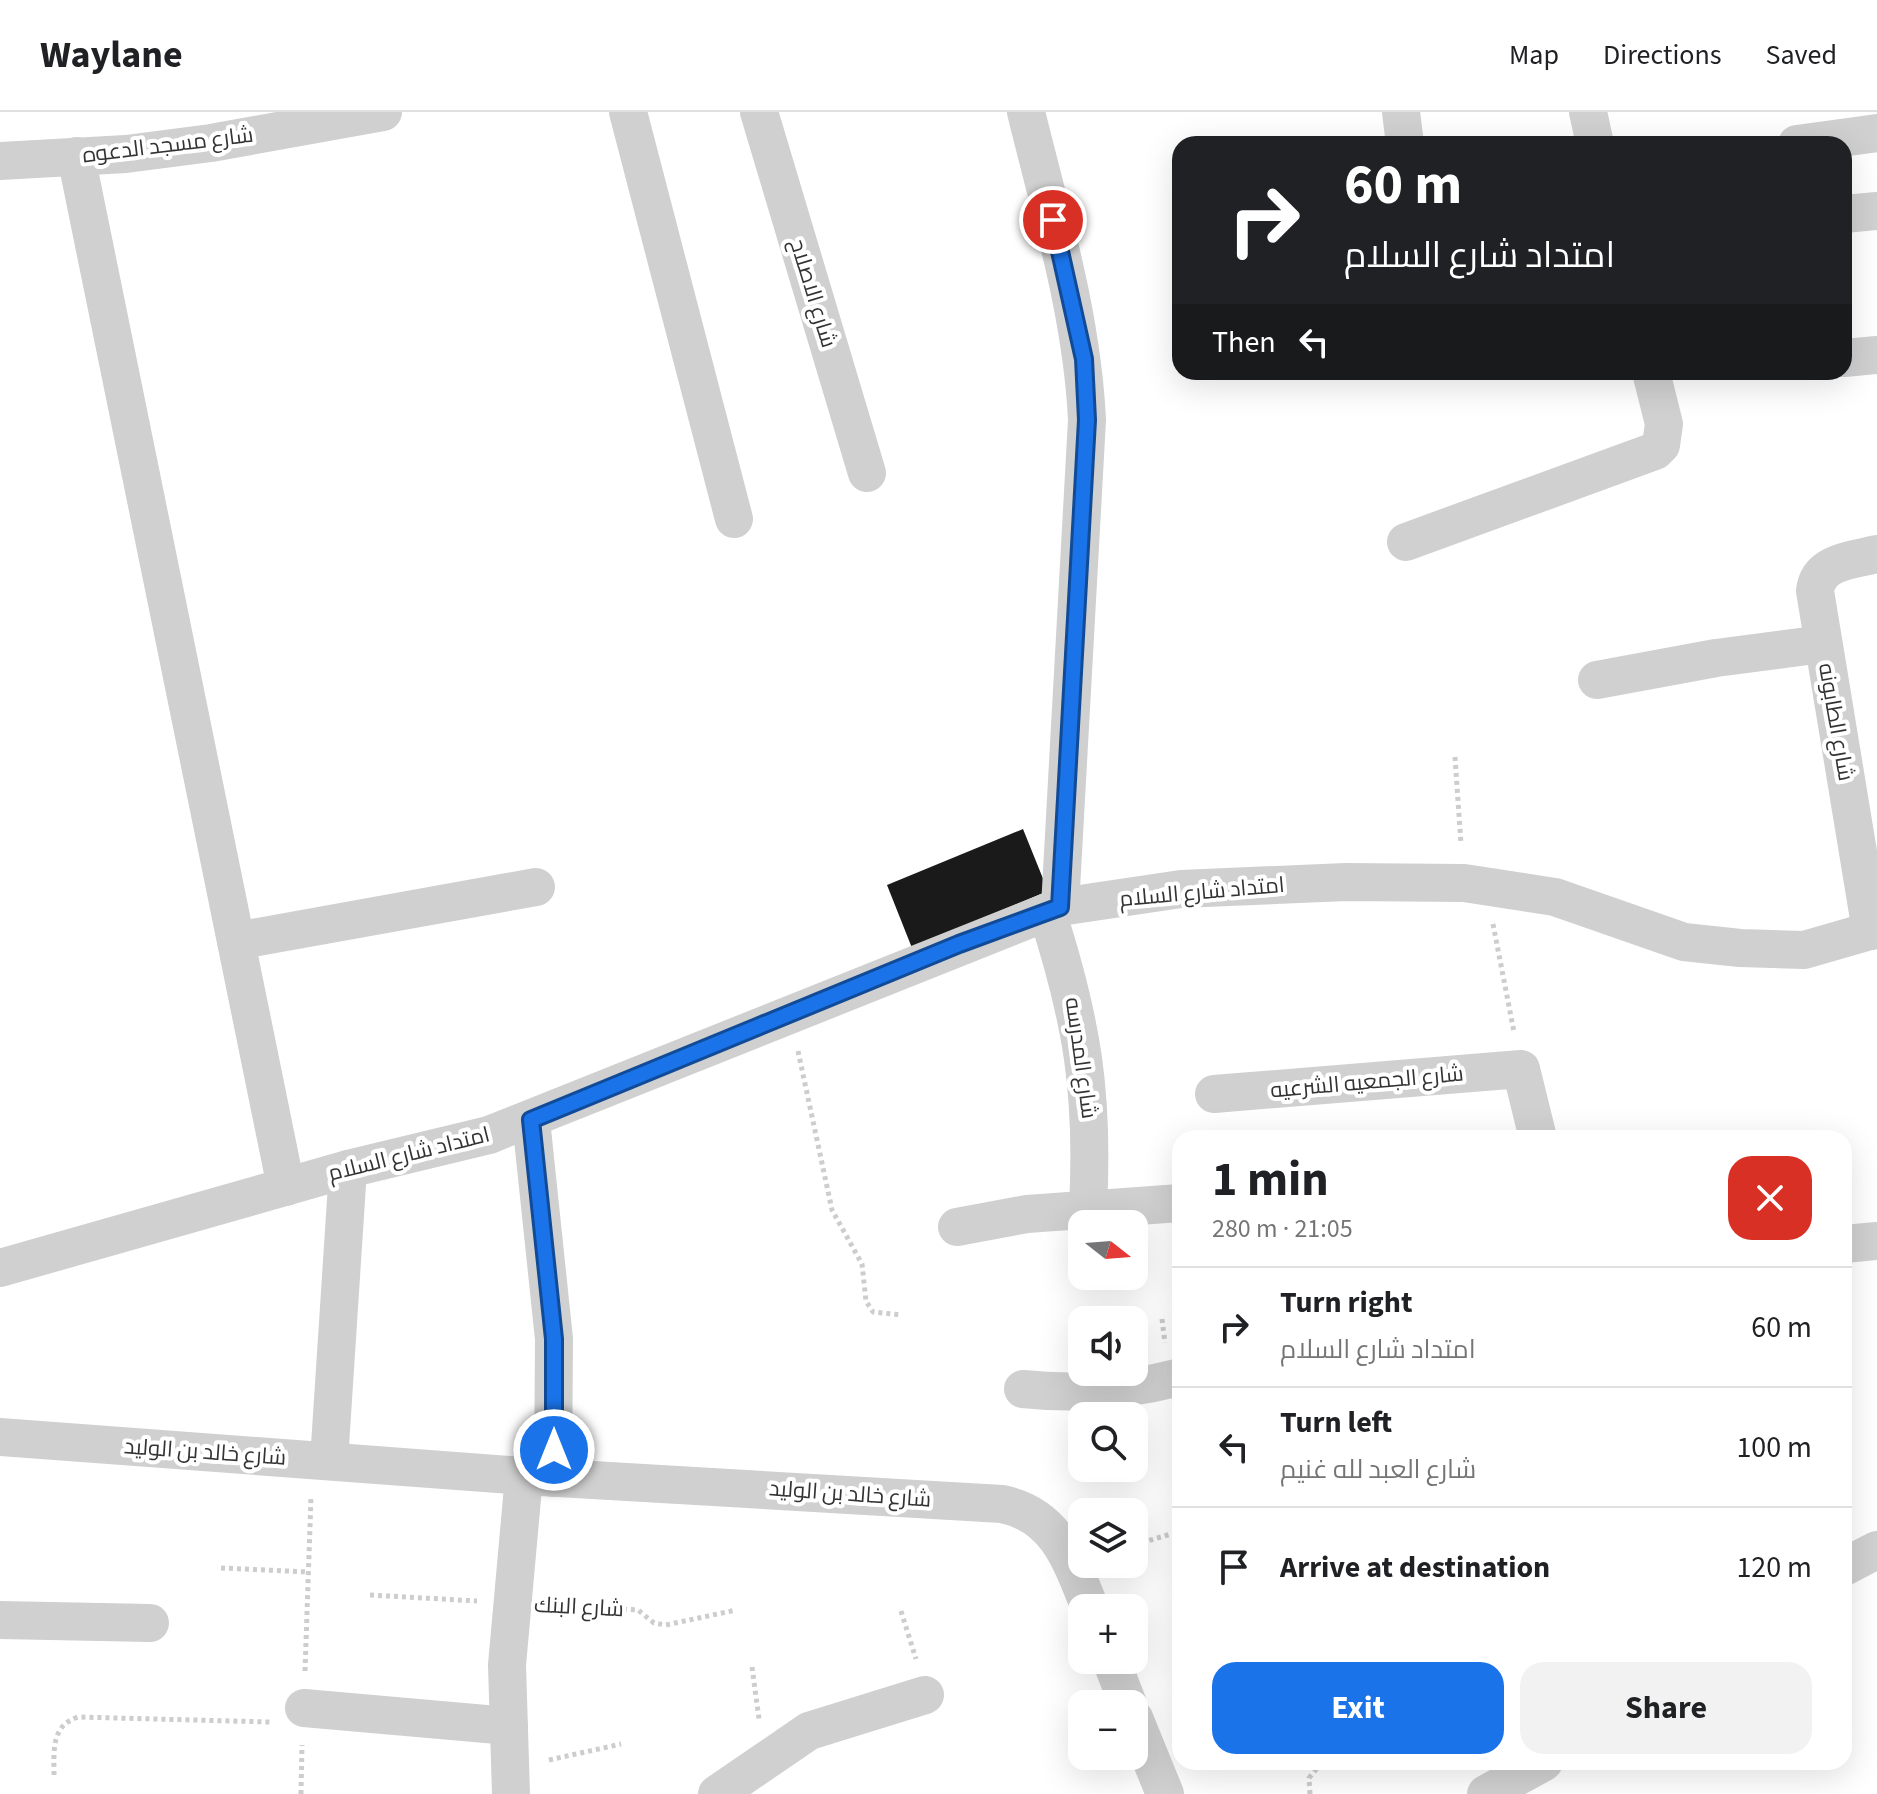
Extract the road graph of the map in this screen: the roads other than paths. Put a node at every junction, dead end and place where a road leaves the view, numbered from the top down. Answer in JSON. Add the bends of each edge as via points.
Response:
{"nodes":[{"id":1,"x":383,"y":112,"type":"edge"},
{"id":2,"x":628,"y":112,"type":"edge"},
{"id":3,"x":759,"y":112,"type":"edge"},
{"id":4,"x":1026,"y":112,"type":"edge"},
{"id":5,"x":1401,"y":112,"type":"edge"},
{"id":6,"x":1588,"y":112,"type":"edge"},
{"id":7,"x":1404,"y":136,"type":"edge"},
{"id":8,"x":1593,"y":136,"type":"edge"},
{"id":9,"x":1876,"y":138,"type":"edge"},
{"id":10,"x":1852,"y":140,"type":"edge"},
{"id":11,"x":76,"y":156,"type":"junction"},
{"id":12,"x":0,"y":161,"type":"edge"},
{"id":13,"x":1877,"y":211,"type":"edge"},
{"id":14,"x":1852,"y":213,"type":"edge"},
{"id":15,"x":1877,"y":355,"type":"edge"},
{"id":16,"x":1852,"y":357,"type":"edge"},
{"id":17,"x":1653,"y":380,"type":"edge"},
{"id":18,"x":867,"y":473,"type":"dead end"},
{"id":19,"x":734,"y":519,"type":"dead end"},
{"id":20,"x":1406,"y":542,"type":"dead end"},
{"id":21,"x":1877,"y":554,"type":"edge"},
{"id":22,"x":1823,"y":644,"type":"junction"},
{"id":23,"x":1597,"y":680,"type":"dead end"},
{"id":24,"x":536,"y":887,"type":"dead end"},
{"id":25,"x":1054,"y":910,"type":"junction"},
{"id":26,"x":1874,"y":930,"type":"edge"},
{"id":27,"x":236,"y":941,"type":"junction"},
{"id":28,"x":1214,"y":1094,"type":"dead end"},
{"id":29,"x":531,"y":1120,"type":"junction"},
{"id":30,"x":1536,"y":1130,"type":"edge"},
{"id":31,"x":348,"y":1169,"type":"junction"},
{"id":32,"x":286,"y":1187,"type":"junction"},
{"id":33,"x":1172,"y":1203,"type":"edge"},
{"id":34,"x":1088,"y":1208,"type":"junction"},
{"id":35,"x":957,"y":1227,"type":"dead end"},
{"id":36,"x":1877,"y":1241,"type":"edge"},
{"id":37,"x":1852,"y":1243,"type":"edge"},
{"id":38,"x":0,"y":1268,"type":"edge"},
{"id":39,"x":1172,"y":1379,"type":"edge"},
{"id":40,"x":1023,"y":1389,"type":"dead end"},
{"id":41,"x":0,"y":1437,"type":"edge"},
{"id":42,"x":320,"y":1461,"type":"junction"},
{"id":43,"x":538,"y":1477,"type":"junction"},
{"id":44,"x":1877,"y":1550,"type":"edge"},
{"id":45,"x":1852,"y":1563,"type":"edge"},
{"id":46,"x":1084,"y":1594,"type":"edge"},
{"id":47,"x":0,"y":1620,"type":"edge"},
{"id":48,"x":150,"y":1623,"type":"dead end"},
{"id":49,"x":925,"y":1695,"type":"road end"},
{"id":50,"x":304,"y":1716,"type":"road end"},
{"id":51,"x":509,"y":1726,"type":"junction"},
{"id":52,"x":1148,"y":1752,"type":"edge"},
{"id":53,"x":1530,"y":1770,"type":"edge"},
{"id":54,"x":510,"y":1781,"type":"edge"},
{"id":55,"x":717,"y":1794,"type":"edge"},
{"id":56,"x":1165,"y":1794,"type":"edge"},
{"id":57,"x":1486,"y":1794,"type":"edge"}],
"edges":[{"from":1,"to":11,"type":"street","name":"شارع مسجد الدعوه","via":[[211,143]]},
{"from":2,"to":19,"type":"street"},
{"from":3,"to":18,"type":"street","name":"شارع الاصلاح"},
{"from":4,"to":25,"type":"street","via":[[1073,302],[1084,359],[1087,420]]},
{"from":5,"to":7,"type":"street"},
{"from":6,"to":8,"type":"street"},
{"from":9,"to":10,"type":"street"},
{"from":11,"to":12,"type":"street","name":"شارع مسجد الدعوه"},
{"from":11,"to":27,"type":"street"},
{"from":13,"to":14,"type":"street"},
{"from":15,"to":16,"type":"street"},
{"from":17,"to":20,"type":"street","via":[[1664,424],[1655,451]]},
{"from":21,"to":22,"type":"street","name":"شارع الطابونه","via":[[1835,564],[1816,580]]},
{"from":22,"to":23,"type":"street"},
{"from":22,"to":26,"type":"street","name":"شارع الطابونه"},
{"from":24,"to":27,"type":"street"},
{"from":25,"to":26,"type":"street","name":"امتداد شارع السلام","via":[[1181,889],[1474,883],[1555,897],[1684,942],[1804,950]]},
{"from":25,"to":29,"type":"street","name":"امتداد شارع السلام"},
{"from":25,"to":34,"type":"street","name":"شارع المدرسه","via":[[1087,1071],[1092,1140]]},
{"from":27,"to":32,"type":"street"},
{"from":28,"to":30,"type":"street","name":"شارع الجمعيه الشرعيه","via":[[1521,1069]]},
{"from":29,"to":31,"type":"street","name":"امتداد شارع السلام"},
{"from":29,"to":43,"type":"street","via":[[554,1339]]},
{"from":31,"to":32,"type":"street","name":"امتداد شارع السلام"},
{"from":31,"to":42,"type":"street"},
{"from":32,"to":38,"type":"street","name":"امتداد شارع السلام"},
{"from":33,"to":34,"type":"street"},
{"from":34,"to":35,"type":"street"},
{"from":36,"to":37,"type":"street"},
{"from":39,"to":40,"type":"street","via":[[1107,1392]]},
{"from":41,"to":42,"type":"street","name":"شارع خالد بن الوليد"},
{"from":42,"to":43,"type":"street","name":"شارع خالد بن الوليد"},
{"from":43,"to":46,"type":"street","name":"شارع خالد بن الوليد","via":[[1017,1507],[1050,1529]]},
{"from":43,"to":51,"type":"street","name":"شارع البنك","via":[[510,1603]]},
{"from":44,"to":45,"type":"street"},
{"from":47,"to":48,"type":"street"},
{"from":49,"to":55,"type":"street","via":[[831,1722]]},
{"from":50,"to":51,"type":"street"},
{"from":51,"to":54,"type":"street","name":"شارع البنك"},
{"from":52,"to":56,"type":"street"},
{"from":53,"to":57,"type":"street"}]}
